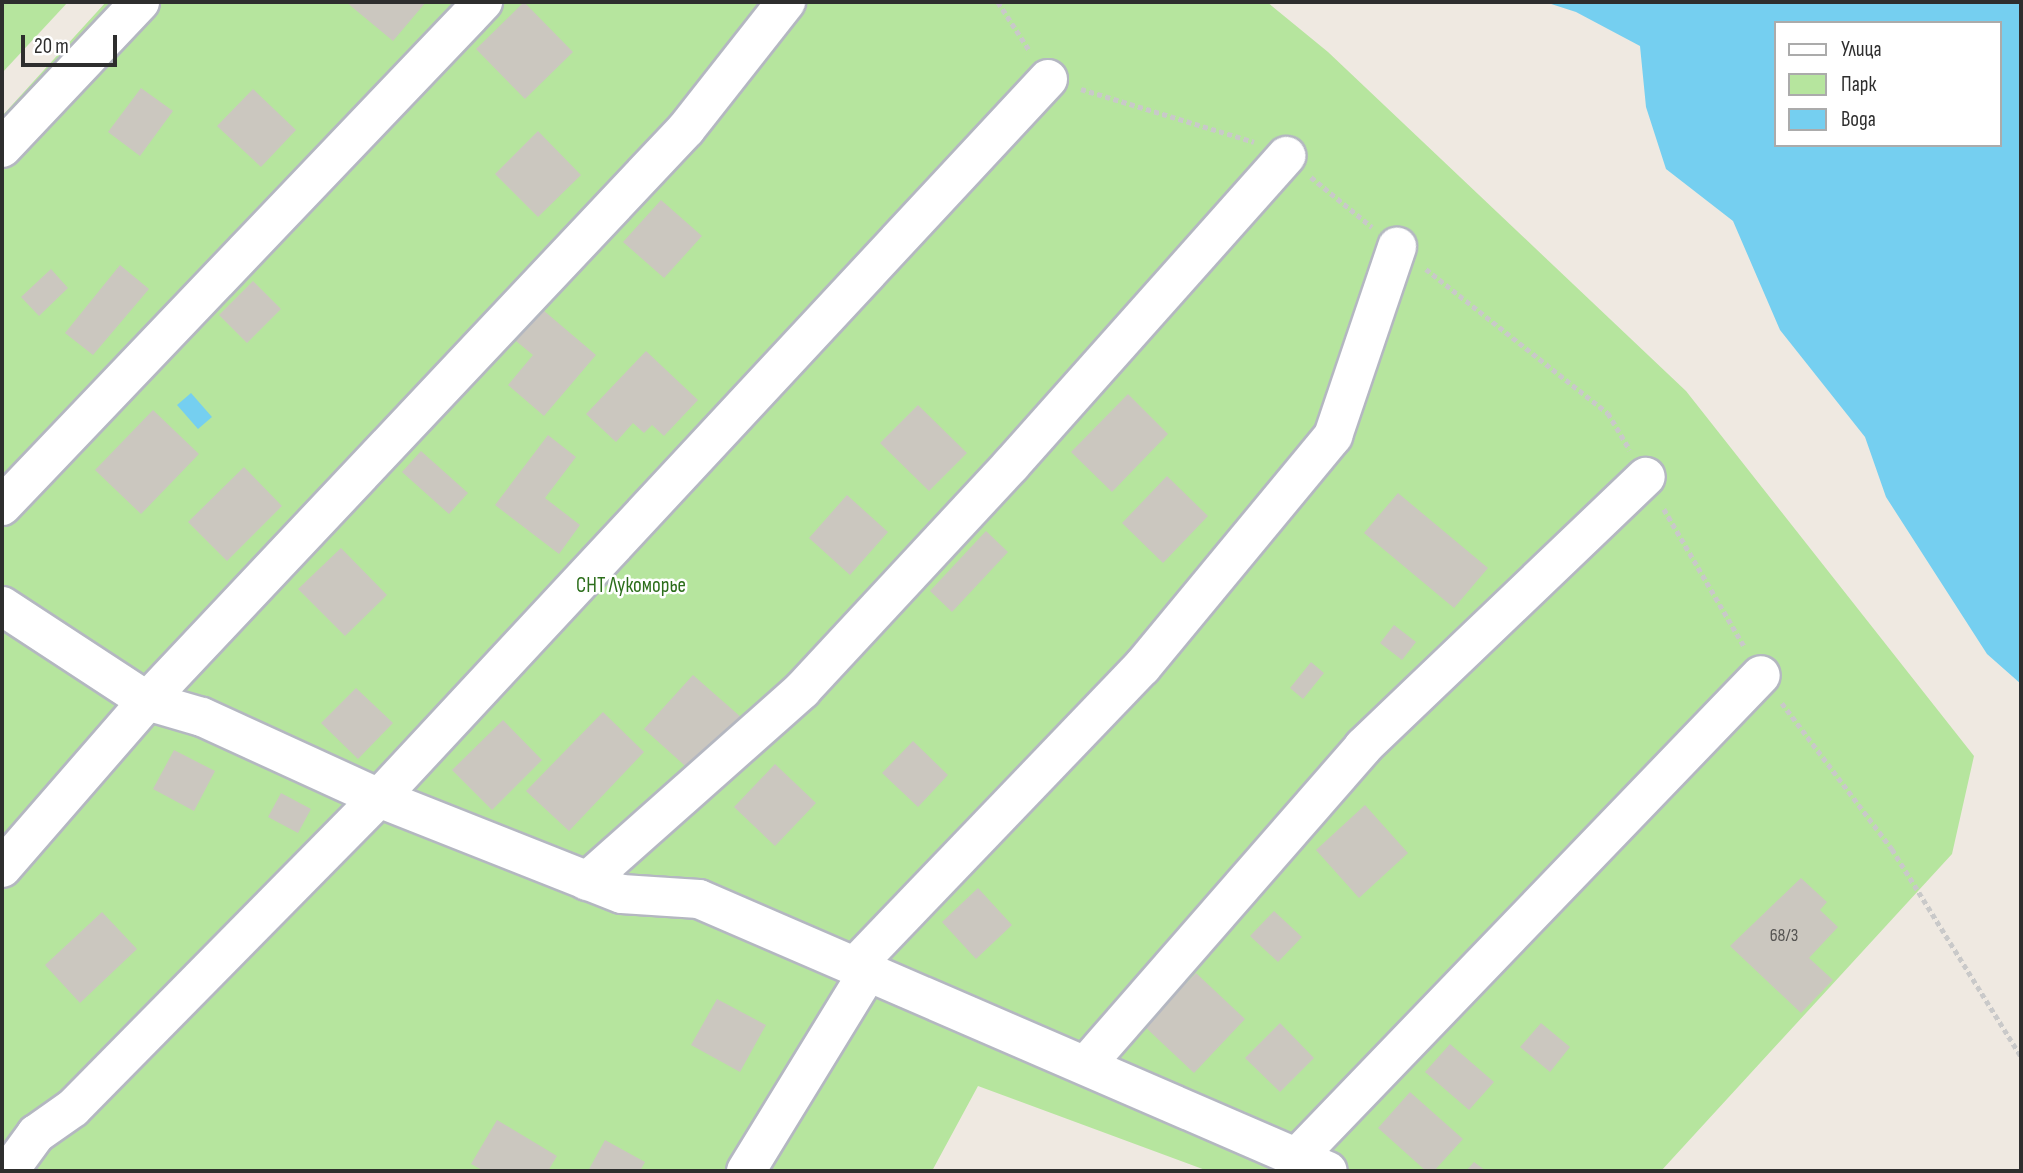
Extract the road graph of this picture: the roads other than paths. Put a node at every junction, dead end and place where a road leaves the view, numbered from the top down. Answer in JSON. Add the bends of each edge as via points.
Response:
{"nodes":[{"id":1,"x":140,"y":2,"type":"edge"},
{"id":2,"x":483,"y":2,"type":"edge"},
{"id":3,"x":786,"y":2,"type":"edge"},
{"id":4,"x":1048,"y":79,"type":"road end"},
{"id":5,"x":2,"y":148,"type":"edge"},
{"id":6,"x":1286,"y":156,"type":"road end"},
{"id":7,"x":1397,"y":247,"type":"road end"},
{"id":8,"x":1646,"y":477,"type":"road end"},
{"id":9,"x":2,"y":506,"type":"edge"},
{"id":10,"x":2,"y":606,"type":"edge"},
{"id":11,"x":1760,"y":675,"type":"road end"},
{"id":12,"x":147,"y":701,"type":"junction"},
{"id":13,"x":379,"y":798,"type":"junction"},
{"id":14,"x":2,"y":868,"type":"edge"},
{"id":15,"x":587,"y":881,"type":"junction"},
{"id":16,"x":863,"y":967,"type":"junction"},
{"id":17,"x":1086,"y":1065,"type":"junction"},
{"id":18,"x":1312,"y":1164,"type":"edge"},
{"id":19,"x":9,"y":1171,"type":"edge"},
{"id":20,"x":746,"y":1171,"type":"edge"}],
"edges":[{"from":1,"to":5,"type":"street"},
{"from":2,"to":9,"type":"street"},
{"from":3,"to":12,"type":"street","via":[[686,129]]},
{"from":4,"to":13,"type":"street"},
{"from":6,"to":15,"type":"street","via":[[1011,465],[802,690]]},
{"from":7,"to":16,"type":"street","via":[[1333,436],[1142,667]]},
{"from":8,"to":17,"type":"street","via":[[1363,747]]},
{"from":10,"to":12,"type":"street"},
{"from":11,"to":18,"type":"street"},
{"from":12,"to":13,"type":"street","via":[[202,717]]},
{"from":12,"to":14,"type":"street"},
{"from":13,"to":15,"type":"street"},
{"from":13,"to":19,"type":"street","via":[[73,1108],[36,1134]]},
{"from":15,"to":16,"type":"street","via":[[622,894],[699,899]]},
{"from":16,"to":17,"type":"street"},
{"from":16,"to":20,"type":"street"},
{"from":17,"to":18,"type":"street"}]}
